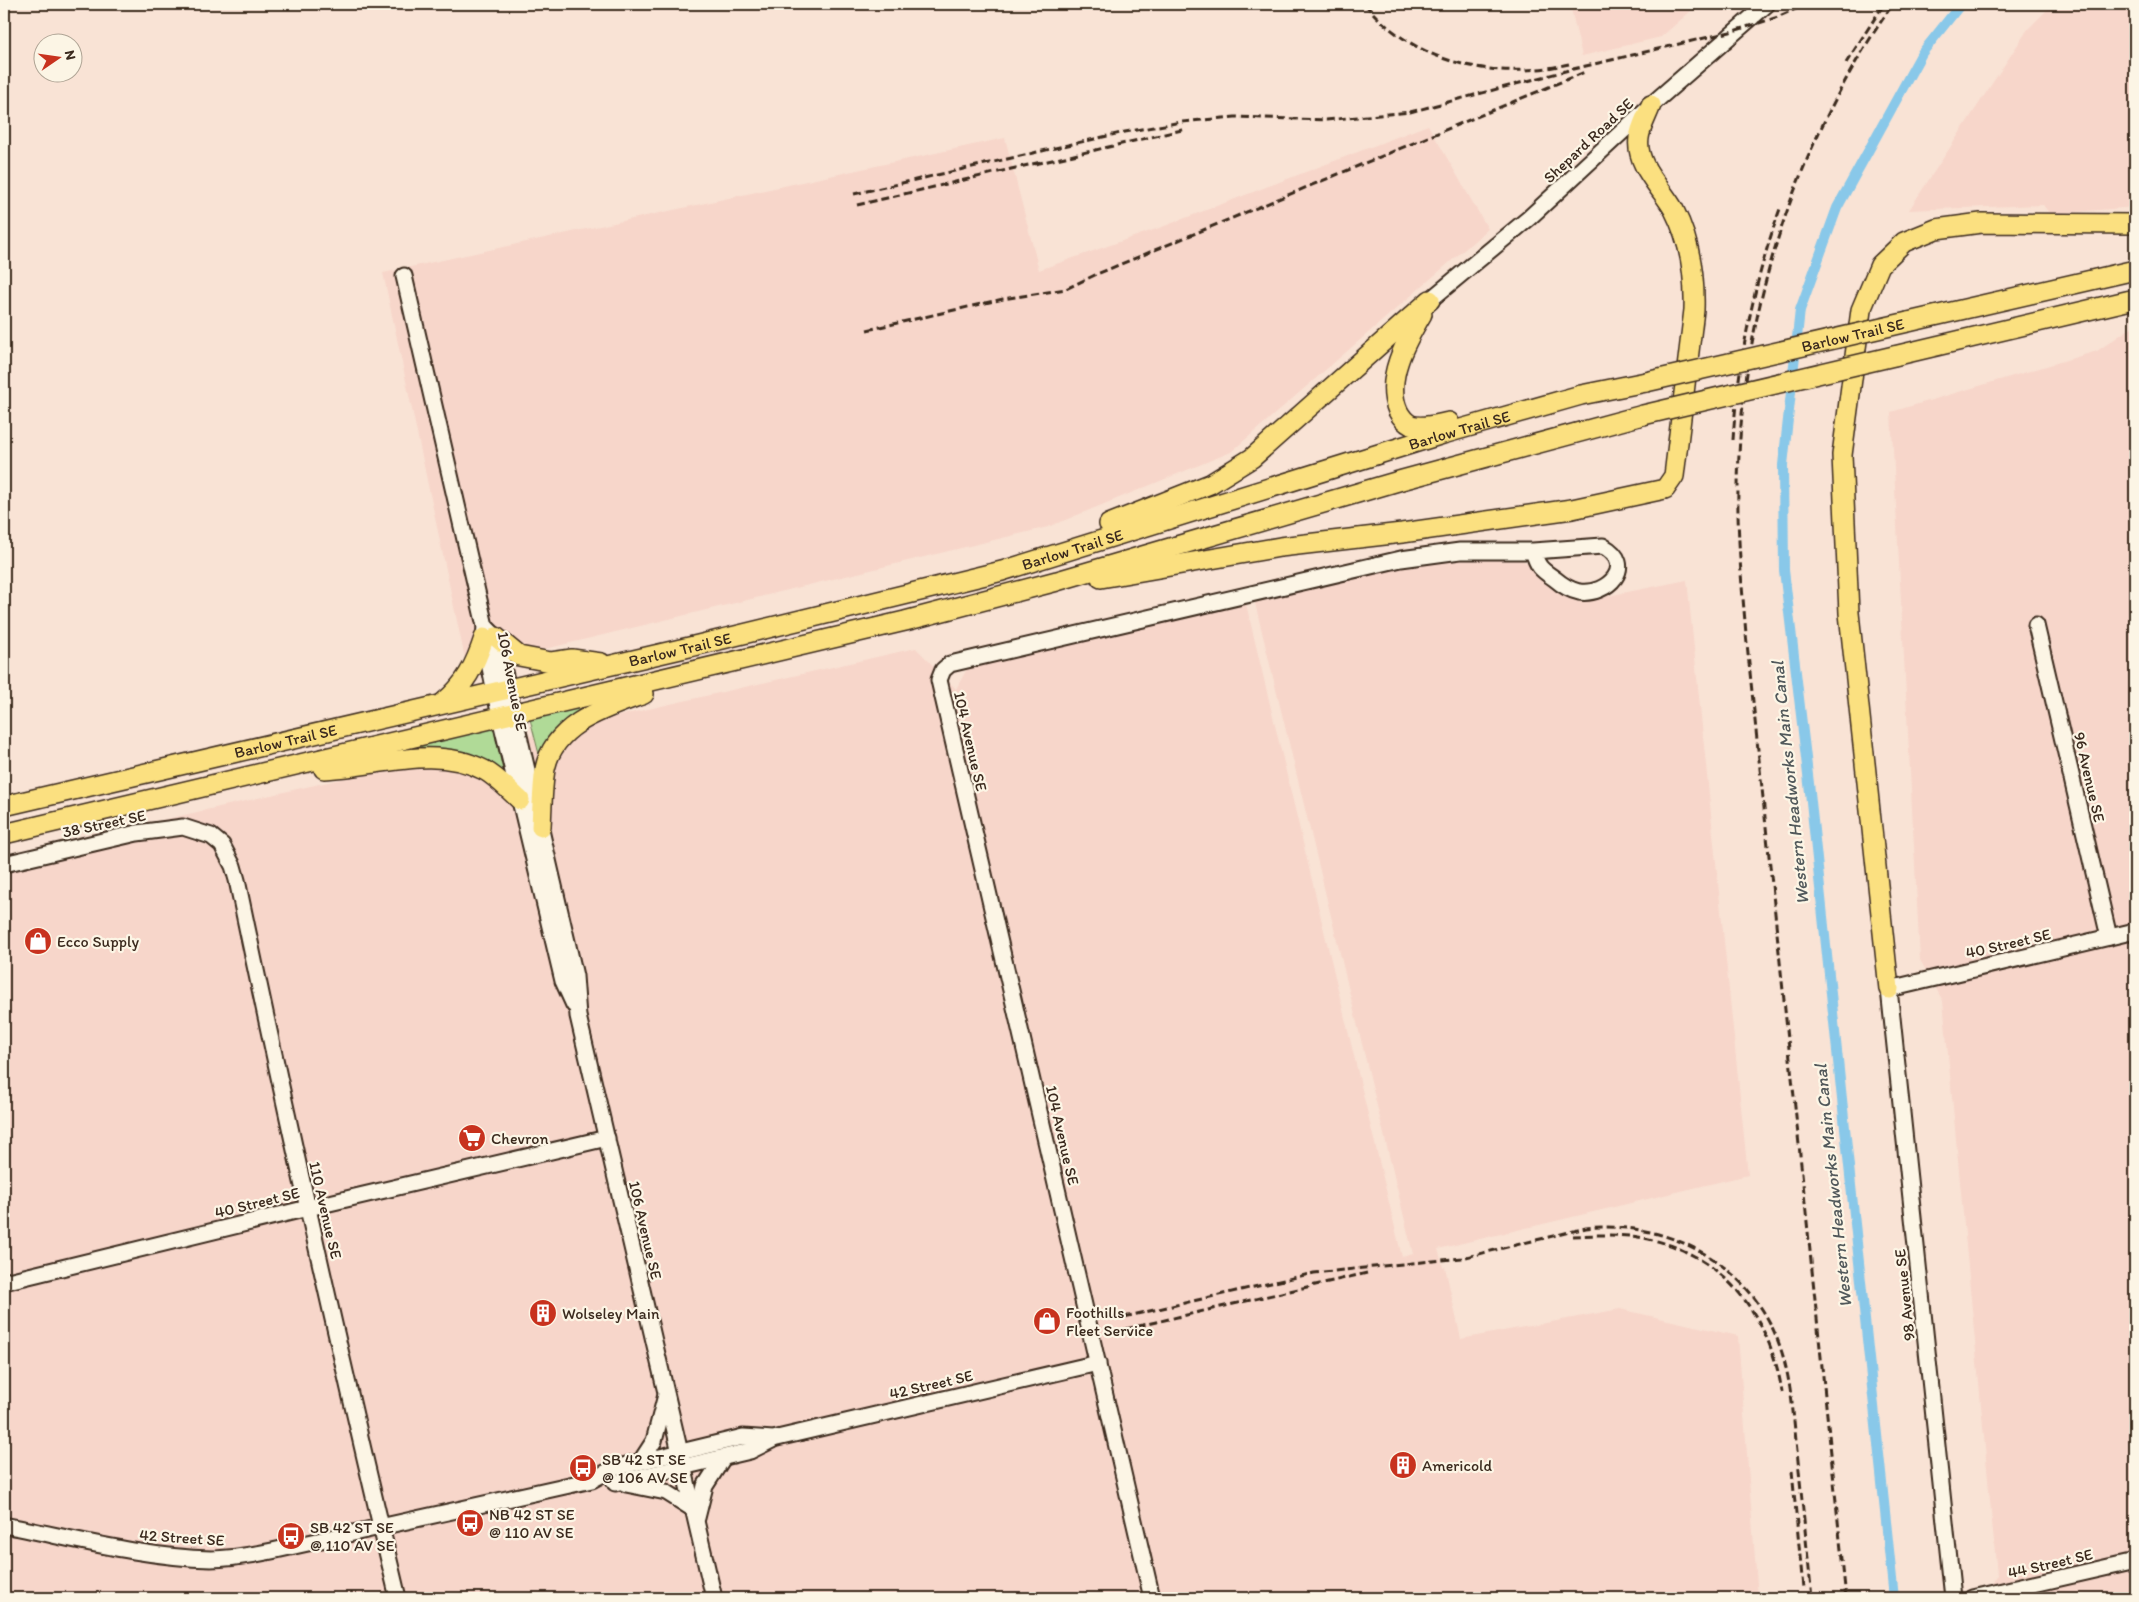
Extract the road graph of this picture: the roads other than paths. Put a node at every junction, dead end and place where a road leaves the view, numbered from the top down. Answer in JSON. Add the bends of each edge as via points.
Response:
{"nodes":[{"id":1,"x":1767,"y":4,"type":"edge"},
{"id":2,"x":1651,"y":106,"type":"junction"},
{"id":3,"x":2135,"y":224,"type":"edge"},
{"id":4,"x":2135,"y":270,"type":"edge"},
{"id":5,"x":404,"y":276,"type":"dead end"},
{"id":6,"x":2135,"y":299,"type":"edge"},
{"id":7,"x":1430,"y":300,"type":"junction"},
{"id":8,"x":1540,"y":406,"type":"junction"},
{"id":9,"x":1532,"y":551,"type":"junction"},
{"id":10,"x":1057,"y":580,"type":"junction"},
{"id":11,"x":877,"y":601,"type":"junction"},
{"id":12,"x":2036,"y":625,"type":"dead end"},
{"id":13,"x":488,"y":634,"type":"junction"},
{"id":14,"x":736,"y":662,"type":"junction"},
{"id":15,"x":609,"y":665,"type":"junction"},
{"id":16,"x":501,"y":690,"type":"junction"},
{"id":17,"x":442,"y":704,"type":"junction"},
{"id":18,"x":507,"y":716,"type":"junction"},
{"id":19,"x":278,"y":770,"type":"junction"},
{"id":20,"x":520,"y":800,"type":"junction"},
{"id":21,"x":4,"y":806,"type":"edge"},
{"id":22,"x":541,"y":827,"type":"junction"},
{"id":23,"x":4,"y":834,"type":"edge"},
{"id":24,"x":211,"y":836,"type":"joint"},
{"id":25,"x":4,"y":864,"type":"edge"},
{"id":26,"x":2135,"y":931,"type":"edge"},
{"id":27,"x":2110,"y":937,"type":"junction"},
{"id":28,"x":1889,"y":988,"type":"junction"},
{"id":29,"x":578,"y":1016,"type":"junction"},
{"id":30,"x":607,"y":1138,"type":"junction"},
{"id":31,"x":308,"y":1208,"type":"junction"},
{"id":32,"x":4,"y":1282,"type":"edge"},
{"id":33,"x":1098,"y":1363,"type":"junction"},
{"id":34,"x":666,"y":1394,"type":"junction"},
{"id":35,"x":773,"y":1439,"type":"junction"},
{"id":36,"x":724,"y":1458,"type":"junction"},
{"id":37,"x":682,"y":1459,"type":"junction"},
{"id":38,"x":641,"y":1461,"type":"junction"},
{"id":39,"x":592,"y":1480,"type":"junction"},
{"id":40,"x":615,"y":1483,"type":"junction"},
{"id":41,"x":695,"y":1515,"type":"junction"},
{"id":42,"x":4,"y":1525,"type":"edge"},
{"id":43,"x":382,"y":1527,"type":"junction"},
{"id":44,"x":2135,"y":1561,"type":"edge"},
{"id":45,"x":398,"y":1598,"type":"edge"},
{"id":46,"x":714,"y":1598,"type":"edge"},
{"id":47,"x":1152,"y":1598,"type":"edge"},
{"id":48,"x":1953,"y":1598,"type":"edge"},
{"id":49,"x":1972,"y":1598,"type":"edge"}],
"edges":[{"from":1,"to":2,"type":"street","name":"Shepard Road SE"},
{"from":2,"to":7,"type":"street","name":"Shepard Road SE","via":[[1529,218]]},
{"from":2,"to":10,"type":"main road","via":[[1639,138],[1641,153],[1649,173],[1674,210],[1689,250],[1694,283],[1694,310],[1674,476],[1665,489],[1572,509],[1280,547],[1093,580]]},
{"from":3,"to":28,"type":"main road","via":[[1980,223],[1936,229],[1904,242],[1880,265],[1861,310],[1842,455],[1849,613]]},
{"from":4,"to":8,"type":"main road","name":"Barlow Trail SE","bridge":true},
{"from":5,"to":13,"type":"street","name":"106 Avenue SE"},
{"from":6,"to":10,"type":"main road","name":"Barlow Trail SE","bridge":true,"via":[[1643,414]]},
{"from":7,"to":8,"type":"main road","via":[[1409,336],[1395,377],[1395,404],[1401,418],[1412,425],[1430,426],[1519,405]]},
{"from":7,"to":11,"type":"main road","via":[[1252,458],[1210,484],[1136,514]]},
{"from":8,"to":11,"type":"main road","name":"Barlow Trail SE","via":[[1322,470],[1002,571]]},
{"from":9,"to":9,"type":"street","via":[[1603,546],[1613,551],[1620,567],[1609,584],[1589,592],[1578,592],[1537,567]]},
{"from":9,"to":33,"type":"street","name":"104 Avenue SE","via":[[1460,551],[1400,559],[950,664],[943,670],[939,680]]},
{"from":10,"to":14,"type":"main road","name":"Barlow Trail SE"},
{"from":11,"to":15,"type":"main road","name":"Barlow Trail SE"},
{"from":12,"to":27,"type":"street","name":"96 Avenue SE"},
{"from":13,"to":15,"type":"main road","via":[[519,656],[551,662],[572,659]]},
{"from":13,"to":16,"type":"street","name":"106 Avenue SE"},
{"from":13,"to":17,"type":"main road","via":[[459,690]]},
{"from":14,"to":18,"type":"main road","name":"Barlow Trail SE"},
{"from":14,"to":22,"type":"main road","via":[[598,710],[568,730],[552,751],[545,768]]},
{"from":15,"to":16,"type":"main road","name":"Barlow Trail SE"},
{"from":16,"to":17,"type":"main road","name":"Barlow Trail SE"},
{"from":16,"to":18,"type":"street","name":"106 Avenue SE"},
{"from":17,"to":21,"type":"main road","name":"Barlow Trail SE"},
{"from":18,"to":19,"type":"main road","name":"Barlow Trail SE"},
{"from":18,"to":20,"type":"street","name":"106 Avenue SE"},
{"from":18,"to":22,"type":"street","name":"106 Avenue SE"},
{"from":19,"to":20,"type":"main road","via":[[338,768],[427,757],[459,760],[485,771]]},
{"from":19,"to":23,"type":"main road","name":"Barlow Trail SE"},
{"from":20,"to":29,"type":"street","name":"106 Avenue SE","via":[[562,981]]},
{"from":22,"to":29,"type":"street","name":"106 Avenue SE","via":[[575,976]]},
{"from":24,"to":25,"type":"street","name":"38 Street SE","via":[[183,827]]},
{"from":24,"to":31,"type":"street","name":"110 Avenue SE","via":[[222,845],[237,880]]},
{"from":26,"to":27,"type":"street","name":"40 Street SE"},
{"from":27,"to":28,"type":"street","name":"40 Street SE"},
{"from":28,"to":48,"type":"street","name":"98 Avenue SE"},
{"from":29,"to":30,"type":"street","name":"106 Avenue SE"},
{"from":30,"to":31,"type":"street","name":"40 Street SE"},
{"from":30,"to":34,"type":"street","name":"106 Avenue SE"},
{"from":31,"to":32,"type":"street","name":"40 Street SE"},
{"from":31,"to":43,"type":"street","name":"110 Avenue SE"},
{"from":33,"to":35,"type":"street","name":"42 Street SE"},
{"from":33,"to":47,"type":"street","name":"104 Avenue SE"},
{"from":34,"to":37,"type":"street","name":"106 Avenue SE"},
{"from":34,"to":38,"type":"street","via":[[654,1441]]},
{"from":35,"to":36,"type":"street","name":"42 Street SE","via":[[750,1451]]},
{"from":35,"to":37,"type":"street","name":"42 Street SE","via":[[743,1437]]},
{"from":36,"to":37,"type":"street","name":"42 Street SE"},
{"from":36,"to":41,"type":"street","via":[[705,1486]]},
{"from":37,"to":38,"type":"street","name":"42 Street SE"},
{"from":37,"to":40,"type":"street","name":"42 Street SE"},
{"from":37,"to":41,"type":"street","name":"106 Avenue SE"},
{"from":38,"to":39,"type":"street","name":"42 Street SE","via":[[614,1468]]},
{"from":39,"to":40,"type":"street","name":"42 Street SE"},
{"from":39,"to":43,"type":"street","name":"42 Street SE"},
{"from":40,"to":41,"type":"street","via":[[666,1492]]},
{"from":41,"to":46,"type":"street","name":"106 Avenue SE"},
{"from":42,"to":43,"type":"street","name":"42 Street SE","via":[[154,1555],[212,1559],[272,1551]]},
{"from":43,"to":45,"type":"street","name":"110 Avenue SE"},
{"from":44,"to":49,"type":"street","name":"44 Street SE"}]}
